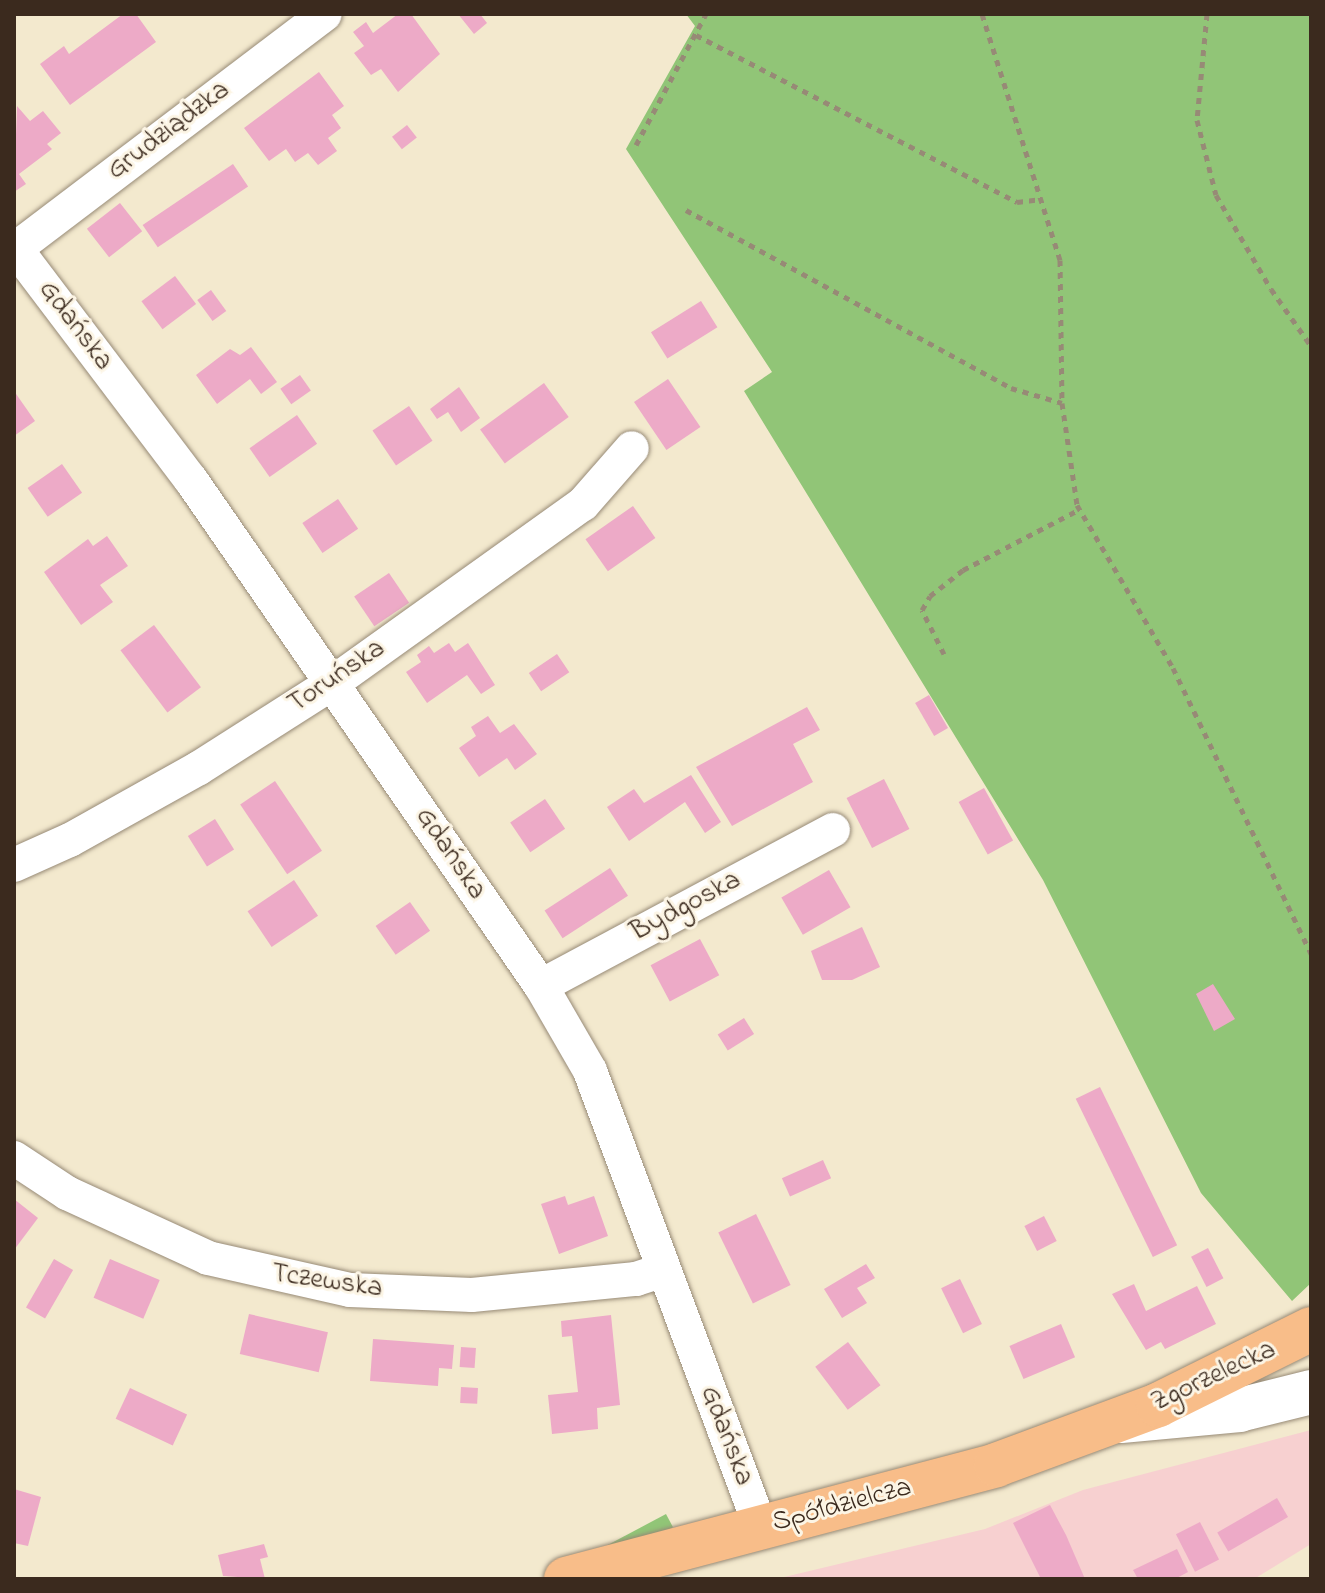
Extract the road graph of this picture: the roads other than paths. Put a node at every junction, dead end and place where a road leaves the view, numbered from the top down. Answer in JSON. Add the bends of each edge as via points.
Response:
{"nodes":[{"id":1,"x":325,"y":14,"type":"edge"},
{"id":2,"x":15,"y":249,"type":"edge"},
{"id":3,"x":632,"y":448,"type":"dead end"},
{"id":4,"x":334,"y":682,"type":"junction"},
{"id":5,"x":833,"y":830,"type":"dead end"},
{"id":6,"x":14,"y":865,"type":"edge"},
{"id":7,"x":541,"y":986,"type":"junction"},
{"id":8,"x":14,"y":1158,"type":"edge"},
{"id":9,"x":664,"y":1270,"type":"junction"},
{"id":10,"x":1311,"y":1329,"type":"edge"},
{"id":11,"x":1311,"y":1392,"type":"edge"},
{"id":12,"x":1115,"y":1421,"type":"junction"},
{"id":13,"x":761,"y":1528,"type":"junction"},
{"id":14,"x":566,"y":1579,"type":"edge"}],
"edges":[{"from":1,"to":2,"type":"street","name":"Grudziądzka"},
{"from":2,"to":4,"type":"street","name":"Gdańska","via":[[191,480]]},
{"from":3,"to":4,"type":"street","name":"Toruńska","via":[[583,504]]},
{"from":4,"to":6,"type":"street","name":"Toruńska","via":[[199,768]]},
{"from":4,"to":7,"type":"street","name":"Gdańska"},
{"from":5,"to":7,"type":"street","name":"Bydgoska"},
{"from":7,"to":9,"type":"street","name":"Gdańska","via":[[590,1071]]},
{"from":8,"to":9,"type":"street","name":"Tczewska","via":[[67,1193],[208,1258],[350,1290],[472,1295],[636,1279]]},
{"from":9,"to":13,"type":"street","name":"Gdańska"},
{"from":10,"to":12,"type":"main road","name":"Zgorzelecka"},
{"from":11,"to":12,"type":"street","via":[[1212,1414]]},
{"from":12,"to":13,"type":"main road","name":"Spółdzielcza","via":[[996,1465]]},
{"from":13,"to":14,"type":"main road","name":"Spółdzielcza"}]}
